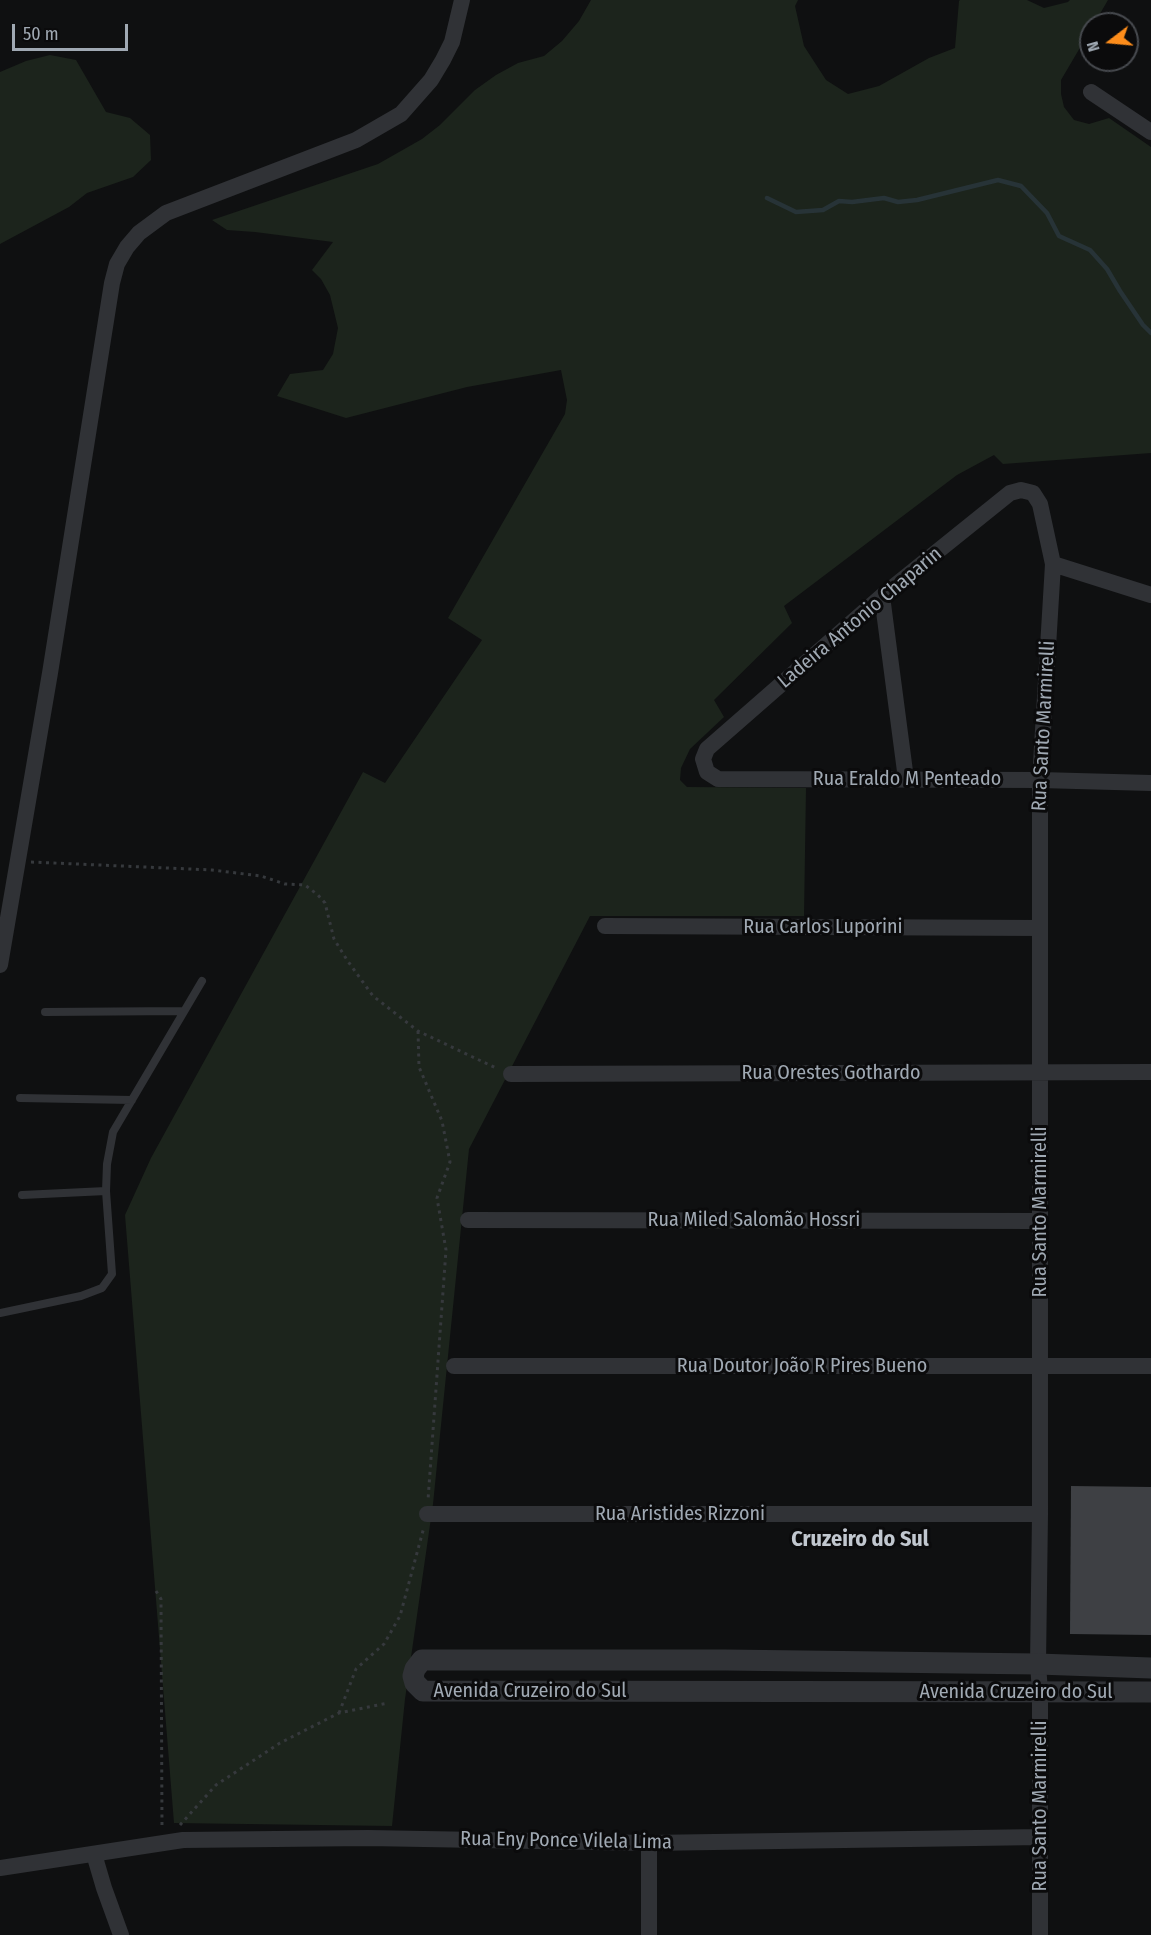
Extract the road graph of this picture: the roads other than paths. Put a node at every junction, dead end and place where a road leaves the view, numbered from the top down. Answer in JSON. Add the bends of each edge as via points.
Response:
{"nodes":[{"id":1,"x":462,"y":0,"type":"edge"},
{"id":2,"x":1091,"y":92,"type":"dead end"},
{"id":3,"x":1151,"y":132,"type":"edge"},
{"id":4,"x":1033,"y":493,"type":"joint"},
{"id":5,"x":1053,"y":564,"type":"junction"},
{"id":6,"x":1151,"y":595,"type":"edge"},
{"id":7,"x":882,"y":596,"type":"junction"},
{"id":8,"x":705,"y":766,"type":"joint"},
{"id":9,"x":906,"y":779,"type":"junction"},
{"id":10,"x":1040,"y":780,"type":"junction"},
{"id":11,"x":1151,"y":783,"type":"edge"},
{"id":12,"x":605,"y":926,"type":"dead end"},
{"id":13,"x":1041,"y":928,"type":"junction"},
{"id":14,"x":0,"y":965,"type":"edge"},
{"id":15,"x":202,"y":981,"type":"dead end"},
{"id":16,"x":184,"y":1011,"type":"junction"},
{"id":17,"x":45,"y":1012,"type":"dead end"},
{"id":18,"x":1040,"y":1072,"type":"junction"},
{"id":19,"x":1151,"y":1072,"type":"edge"},
{"id":20,"x":511,"y":1074,"type":"road end"},
{"id":21,"x":20,"y":1098,"type":"dead end"},
{"id":22,"x":132,"y":1100,"type":"junction"},
{"id":23,"x":106,"y":1191,"type":"junction"},
{"id":24,"x":22,"y":1196,"type":"dead end"},
{"id":25,"x":468,"y":1220,"type":"dead end"},
{"id":26,"x":1040,"y":1221,"type":"junction"},
{"id":27,"x":0,"y":1313,"type":"edge"},
{"id":28,"x":454,"y":1366,"type":"dead end"},
{"id":29,"x":1040,"y":1366,"type":"junction"},
{"id":30,"x":1151,"y":1366,"type":"edge"},
{"id":31,"x":427,"y":1514,"type":"road end"},
{"id":32,"x":1040,"y":1514,"type":"junction"},
{"id":33,"x":725,"y":1660,"type":"junction"},
{"id":34,"x":1038,"y":1664,"type":"junction"},
{"id":35,"x":1151,"y":1668,"type":"edge"},
{"id":36,"x":725,"y":1691,"type":"junction"},
{"id":37,"x":1040,"y":1692,"type":"junction"},
{"id":38,"x":1151,"y":1692,"type":"edge"},
{"id":39,"x":1040,"y":1837,"type":"junction"},
{"id":40,"x":649,"y":1843,"type":"junction"},
{"id":41,"x":94,"y":1854,"type":"junction"},
{"id":42,"x":0,"y":1868,"type":"edge"},
{"id":43,"x":121,"y":1935,"type":"edge"},
{"id":44,"x":649,"y":1935,"type":"edge"},
{"id":45,"x":1040,"y":1935,"type":"edge"}],
"edges":[{"from":1,"to":14,"type":"street","via":[[458,24],[443,60],[424,89],[400,114],[356,140],[166,213],[139,233],[117,264]]},
{"from":2,"to":3,"type":"street"},
{"from":4,"to":5,"type":"street","name":"Rua Santo Marmirelli","via":[[1040,504]]},
{"from":4,"to":7,"type":"street","name":"Ladeira Antonio Chaparin","via":[[1021,490],[1010,494]]},
{"from":5,"to":6,"type":"street"},
{"from":5,"to":10,"type":"street","name":"Rua Santo Marmirelli"},
{"from":7,"to":8,"type":"street","name":"Ladeira Antonio Chaparin","via":[[707,749]]},
{"from":7,"to":9,"type":"street"},
{"from":8,"to":9,"type":"street","name":"Rua Eraldo M Penteado","via":[[718,779]]},
{"from":9,"to":10,"type":"street","name":"Rua Eraldo M Penteado"},
{"from":10,"to":11,"type":"street","name":"Rua Eraldo M Penteado"},
{"from":10,"to":13,"type":"street","name":"Rua Santo Marmirelli"},
{"from":12,"to":13,"type":"street","name":"Rua Carlos Luporini"},
{"from":13,"to":18,"type":"street","name":"Rua Santo Marmirelli"},
{"from":15,"to":16,"type":"lane"},
{"from":16,"to":17,"type":"lane"},
{"from":16,"to":22,"type":"lane"},
{"from":18,"to":19,"type":"street","name":"Rua Orestes Gothardo"},
{"from":18,"to":20,"type":"street","name":"Rua Orestes Gothardo"},
{"from":18,"to":26,"type":"street","name":"Rua Santo Marmirelli"},
{"from":21,"to":22,"type":"lane"},
{"from":22,"to":23,"type":"lane","via":[[113,1132]]},
{"from":23,"to":24,"type":"lane"},
{"from":23,"to":27,"type":"lane","via":[[112,1274],[102,1288]]},
{"from":25,"to":26,"type":"street","name":"Rua Miled Salomão Hossri"},
{"from":26,"to":29,"type":"street","name":"Rua Santo Marmirelli"},
{"from":28,"to":29,"type":"street","name":"Rua Doutor João R Pires Bueno"},
{"from":29,"to":30,"type":"street","name":"Rua Doutor João R Pires Bueno"},
{"from":29,"to":32,"type":"street","name":"Rua Santo Marmirelli"},
{"from":31,"to":32,"type":"street","name":"Rua Aristides Rizzoni"},
{"from":32,"to":34,"type":"street","name":"Rua Santo Marmirelli"},
{"from":33,"to":34,"type":"street","name":"Avenida Cruzeiro do Sul"},
{"from":33,"to":36,"type":"street"},
{"from":33,"to":36,"type":"street","name":"Avenida Cruzeiro do Sul","via":[[422,1660],[413,1676],[423,1691]]},
{"from":34,"to":35,"type":"street","name":"Avenida Cruzeiro do Sul"},
{"from":34,"to":37,"type":"street","name":"Rua Santo Marmirelli"},
{"from":36,"to":37,"type":"street","name":"Avenida Cruzeiro do Sul"},
{"from":37,"to":38,"type":"street","name":"Avenida Cruzeiro do Sul"},
{"from":37,"to":39,"type":"street","name":"Rua Santo Marmirelli"},
{"from":39,"to":40,"type":"street","name":"Rua Eny Ponce Vilela Lima"},
{"from":39,"to":45,"type":"street","name":"Rua Santo Marmirelli"},
{"from":40,"to":41,"type":"street","name":"Rua Eny Ponce Vilela Lima","via":[[368,1838],[183,1840]]},
{"from":40,"to":44,"type":"street"},
{"from":41,"to":42,"type":"street","name":"Rua Eny Ponce Vilela Lima"},
{"from":41,"to":43,"type":"street"}]}
